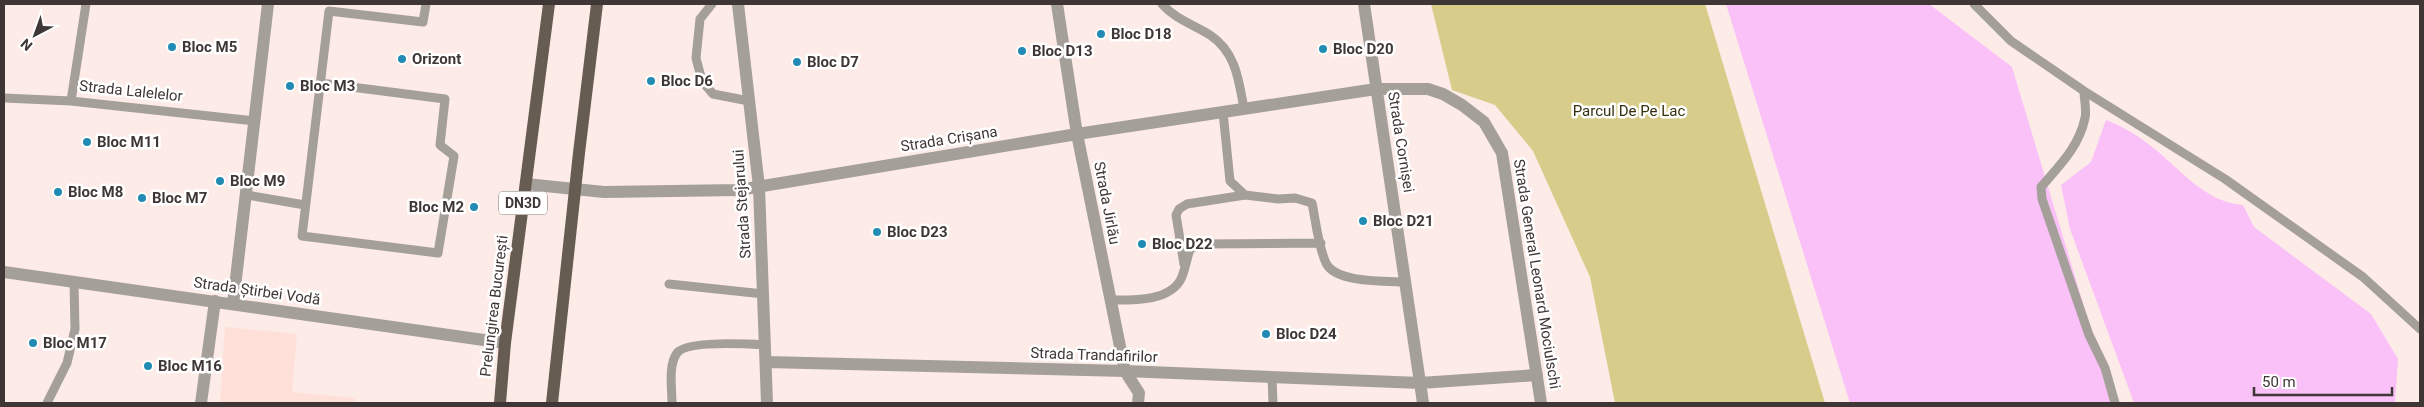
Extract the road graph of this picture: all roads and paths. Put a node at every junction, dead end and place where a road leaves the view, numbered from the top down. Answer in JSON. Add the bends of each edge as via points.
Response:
{"nodes":[{"id":1,"x":86,"y":4,"type":"edge"},
{"id":2,"x":268,"y":4,"type":"edge"},
{"id":3,"x":426,"y":4,"type":"edge"},
{"id":4,"x":549,"y":4,"type":"edge"},
{"id":5,"x":598,"y":4,"type":"edge"},
{"id":6,"x":712,"y":4,"type":"edge"},
{"id":7,"x":738,"y":4,"type":"edge"},
{"id":8,"x":1056,"y":4,"type":"edge"},
{"id":9,"x":1162,"y":4,"type":"edge"},
{"id":10,"x":1364,"y":4,"type":"edge"},
{"id":11,"x":1974,"y":4,"type":"edge"},
{"id":12,"x":320,"y":83,"type":"junction"},
{"id":13,"x":1376,"y":89,"type":"junction"},
{"id":14,"x":2084,"y":91,"type":"junction"},
{"id":15,"x":4,"y":98,"type":"edge"},
{"id":16,"x":71,"y":101,"type":"junction"},
{"id":17,"x":749,"y":101,"type":"junction"},
{"id":18,"x":1244,"y":109,"type":"junction"},
{"id":19,"x":1223,"y":112,"type":"junction"},
{"id":20,"x":255,"y":121,"type":"junction"},
{"id":21,"x":1077,"y":134,"type":"junction"},
{"id":22,"x":526,"y":184,"type":"junction"},
{"id":23,"x":759,"y":187,"type":"junction"},
{"id":24,"x":574,"y":190,"type":"junction"},
{"id":25,"x":247,"y":195,"type":"junction"},
{"id":26,"x":1245,"y":195,"type":"junction"},
{"id":27,"x":305,"y":205,"type":"junction"},
{"id":28,"x":1321,"y":243,"type":"junction"},
{"id":29,"x":1184,"y":266,"type":"junction"},
{"id":30,"x":4,"y":272,"type":"edge"},
{"id":31,"x":74,"y":282,"type":"junction"},
{"id":32,"x":1405,"y":282,"type":"junction"},
{"id":33,"x":669,"y":284,"type":"dead end"},
{"id":34,"x":764,"y":294,"type":"junction"},
{"id":35,"x":1110,"y":300,"type":"junction"},
{"id":36,"x":215,"y":301,"type":"junction"},
{"id":37,"x":233,"y":304,"type":"junction"},
{"id":38,"x":2420,"y":328,"type":"edge"},
{"id":39,"x":505,"y":343,"type":"junction"},
{"id":40,"x":766,"y":345,"type":"junction"},
{"id":41,"x":767,"y":362,"type":"junction"},
{"id":42,"x":1124,"y":372,"type":"junction"},
{"id":43,"x":1537,"y":375,"type":"junction"},
{"id":44,"x":1272,"y":378,"type":"junction"},
{"id":45,"x":1420,"y":384,"type":"junction"},
{"id":46,"x":47,"y":403,"type":"edge"},
{"id":47,"x":201,"y":403,"type":"edge"},
{"id":48,"x":500,"y":403,"type":"edge"},
{"id":49,"x":552,"y":403,"type":"edge"},
{"id":50,"x":672,"y":403,"type":"edge"},
{"id":51,"x":767,"y":403,"type":"edge"},
{"id":52,"x":1138,"y":403,"type":"edge"},
{"id":53,"x":1273,"y":403,"type":"edge"},
{"id":54,"x":1423,"y":403,"type":"edge"},
{"id":55,"x":1541,"y":403,"type":"edge"},
{"id":56,"x":2115,"y":403,"type":"edge"}],
"edges":[{"from":1,"to":16,"type":"lane"},
{"from":2,"to":20,"type":"street"},
{"from":3,"to":12,"type":"lane","via":[[423,22],[329,11]]},
{"from":4,"to":22,"type":"main road","name":"Prelungirea București","number":"DN3D"},
{"from":5,"to":24,"type":"main road"},
{"from":6,"to":17,"type":"lane","via":[[700,19],[696,58],[702,81],[712,94]]},
{"from":7,"to":17,"type":"street","name":"Strada Stejarului"},
{"from":8,"to":21,"type":"street","name":"Strada Jirlău"},
{"from":9,"to":18,"type":"lane","via":[[1171,14],[1210,35],[1230,54]]},
{"from":10,"to":13,"type":"street","name":"Strada Cornișei"},
{"from":11,"to":14,"type":"lane","via":[[2011,41]]},
{"from":12,"to":27,"type":"lane"},
{"from":12,"to":27,"type":"lane","via":[[445,99],[440,145],[454,156],[438,253],[302,236]]},
{"from":13,"to":18,"type":"street","name":"Strada Crișana"},
{"from":13,"to":32,"type":"street","name":"Strada Cornișei"},
{"from":13,"to":43,"type":"street","name":"Strada General Leonard Mociulschi","via":[[1428,89],[1442,94],[1484,122],[1502,153]]},
{"from":14,"to":38,"type":"lane","via":[[2225,179],[2363,277]]},
{"from":14,"to":56,"type":"lane","via":[[2085,117],[2078,138],[2068,156],[2041,187],[2042,199],[2088,335],[2105,368]]},
{"from":15,"to":16,"type":"lane","name":"Strada Lalelelor"},
{"from":16,"to":20,"type":"lane","name":"Strada Lalelelor"},
{"from":17,"to":23,"type":"street","name":"Strada Stejarului"},
{"from":18,"to":19,"type":"street","name":"Strada Crișana"},
{"from":19,"to":21,"type":"street","name":"Strada Crișana"},
{"from":19,"to":26,"type":"lane","via":[[1230,181]]},
{"from":20,"to":25,"type":"street"},
{"from":21,"to":23,"type":"street","name":"Strada Crișana"},
{"from":21,"to":35,"type":"street","name":"Strada Jirlău"},
{"from":22,"to":24,"type":"street","name":"Strada Crișana"},
{"from":22,"to":39,"type":"main road","name":"Prelungirea București","number":"DN3D"},
{"from":23,"to":24,"type":"street","name":"Strada Crișana","via":[[739,190]]},
{"from":23,"to":34,"type":"street","name":"Strada Stejarului"},
{"from":24,"to":49,"type":"main road"},
{"from":25,"to":27,"type":"lane"},
{"from":25,"to":37,"type":"street"},
{"from":26,"to":28,"type":"lane","via":[[1295,198],[1312,203]]},
{"from":26,"to":29,"type":"lane","via":[[1187,204],[1180,209],[1176,214]]},
{"from":28,"to":29,"type":"lane","via":[[1202,244],[1190,249]]},
{"from":28,"to":32,"type":"lane","via":[[1326,265],[1337,274]]},
{"from":29,"to":35,"type":"lane","via":[[1181,279],[1166,294],[1136,301]]},
{"from":30,"to":31,"type":"street","name":"Strada Știrbei Vodă"},
{"from":31,"to":36,"type":"street","name":"Strada Știrbei Vodă"},
{"from":31,"to":46,"type":"lane","via":[[73,338],[67,363]]},
{"from":32,"to":45,"type":"street","name":"Strada Cornișei"},
{"from":33,"to":34,"type":"lane"},
{"from":34,"to":40,"type":"street","name":"Strada Stejarului"},
{"from":35,"to":42,"type":"street","name":"Strada Jirlău"},
{"from":36,"to":37,"type":"street","name":"Strada Știrbei Vodă"},
{"from":36,"to":47,"type":"street"},
{"from":37,"to":39,"type":"street","name":"Strada Știrbei Vodă"},
{"from":39,"to":48,"type":"main road","name":"Prelungirea București","number":"DN3D"},
{"from":40,"to":41,"type":"street","name":"Strada Stejarului"},
{"from":40,"to":50,"type":"lane","via":[[698,345],[678,352],[674,361]]},
{"from":41,"to":42,"type":"street","name":"Strada Trandafirilor"},
{"from":41,"to":51,"type":"street","name":"Strada Stejarului"},
{"from":42,"to":44,"type":"street","name":"Strada Trandafirilor"},
{"from":42,"to":52,"type":"street","name":"Strada Jirlău","via":[[1139,393]]},
{"from":43,"to":45,"type":"street","name":"Strada Trandafirilor"},
{"from":43,"to":55,"type":"street","name":"Strada General Leonard Mociulschi"},
{"from":44,"to":45,"type":"street","name":"Strada Trandafirilor"},
{"from":44,"to":53,"type":"lane"},
{"from":45,"to":54,"type":"street","name":"Strada Cornișei"}]}
